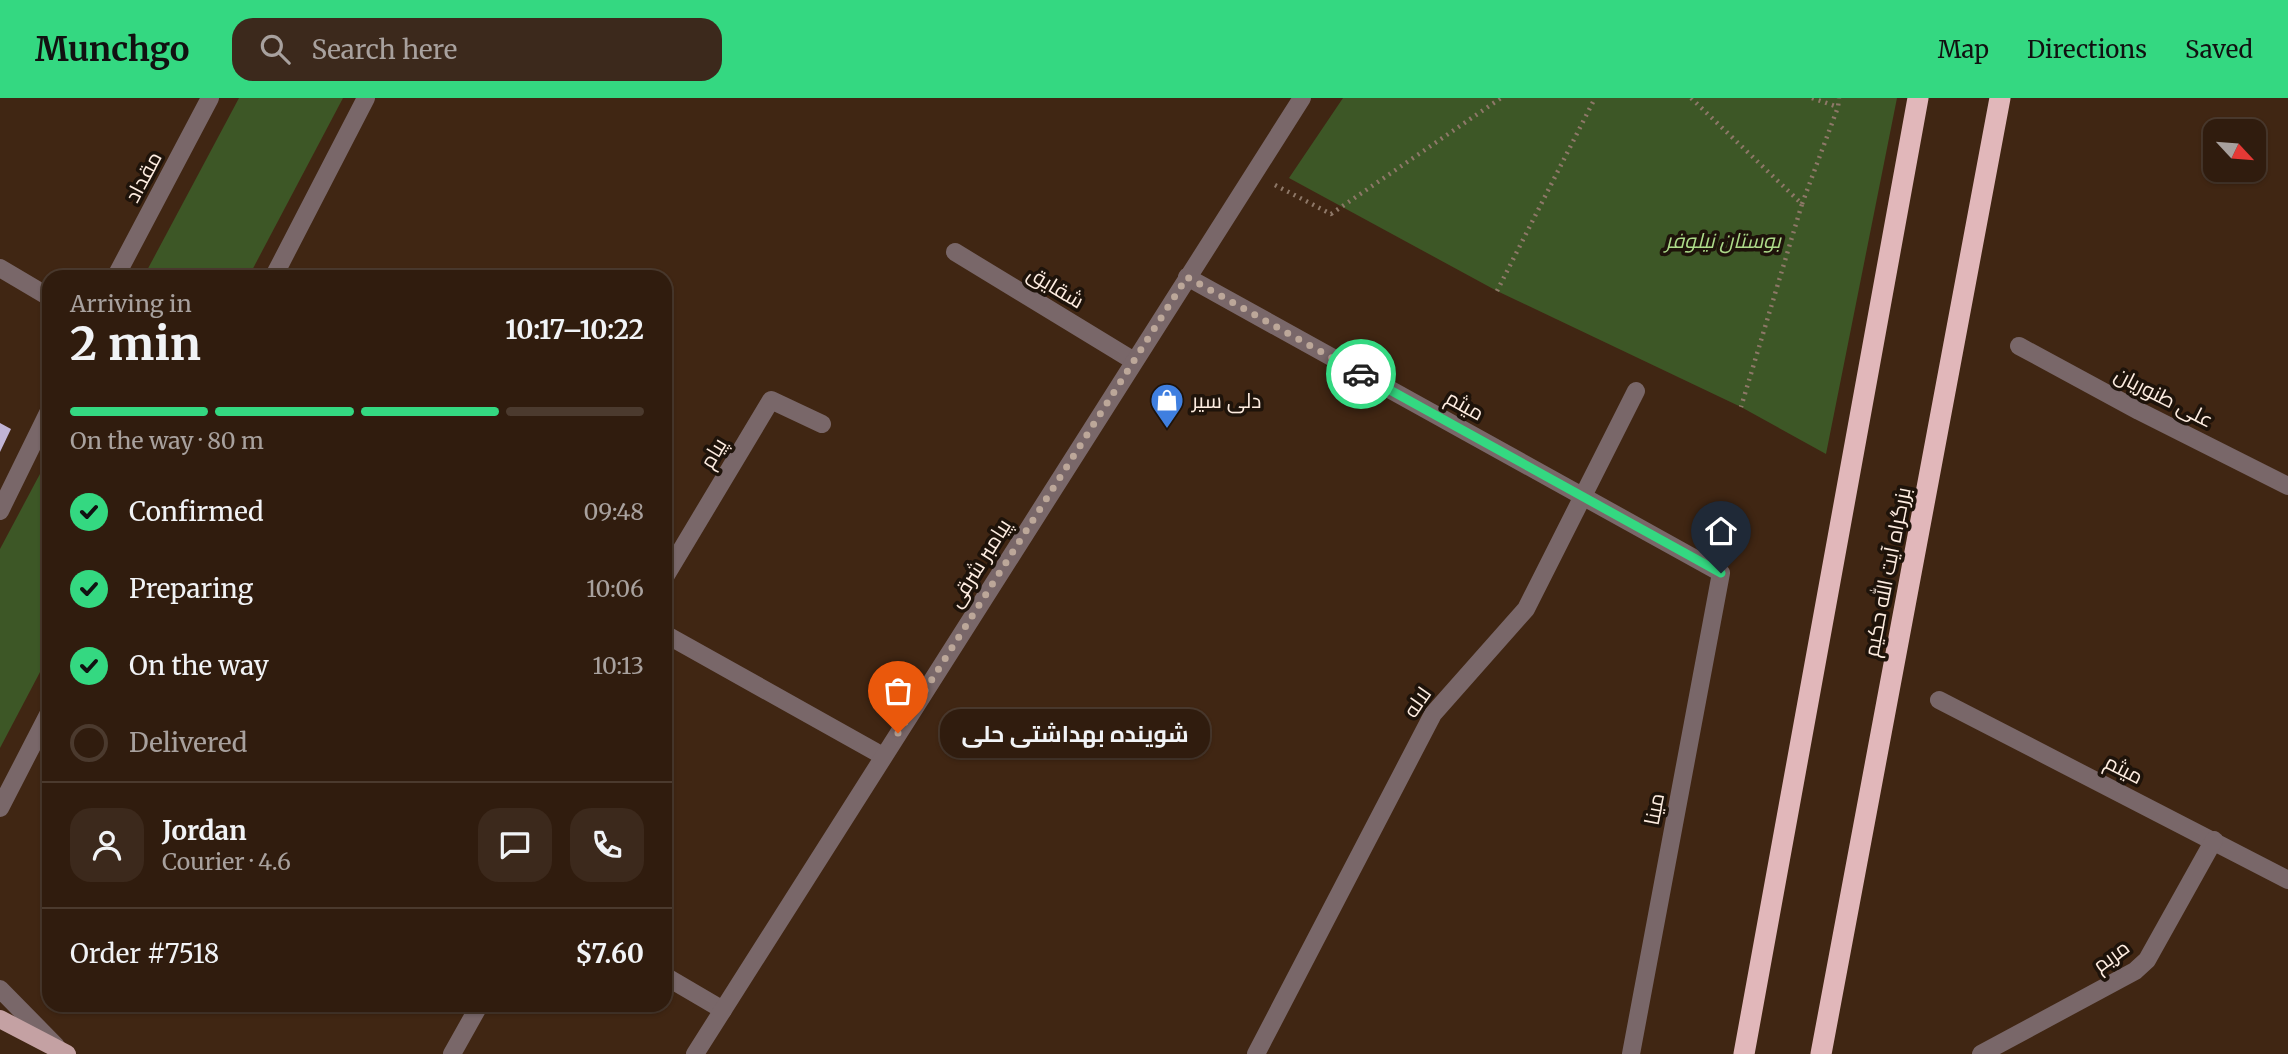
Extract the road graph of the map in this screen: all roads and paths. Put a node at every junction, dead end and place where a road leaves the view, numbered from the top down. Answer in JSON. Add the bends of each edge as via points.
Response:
{"nodes":[{"id":1,"x":210,"y":98,"type":"edge"},
{"id":2,"x":366,"y":98,"type":"edge"},
{"id":3,"x":1302,"y":98,"type":"edge"},
{"id":4,"x":1501,"y":98,"type":"edge"},
{"id":5,"x":1595,"y":98,"type":"edge"},
{"id":6,"x":1691,"y":98,"type":"edge"},
{"id":7,"x":1812,"y":98,"type":"edge"},
{"id":8,"x":1839,"y":98,"type":"edge"},
{"id":9,"x":1917,"y":98,"type":"edge"},
{"id":10,"x":2000,"y":98,"type":"edge"},
{"id":11,"x":1838,"y":107,"type":"junction"},
{"id":12,"x":1254,"y":174,"type":"junction"},
{"id":13,"x":1802,"y":204,"type":"junction"},
{"id":14,"x":955,"y":252,"type":"dead end"},
{"id":15,"x":0,"y":268,"type":"edge"},
{"id":16,"x":119,"y":270,"type":"edge"},
{"id":17,"x":277,"y":270,"type":"edge"},
{"id":18,"x":1187,"y":277,"type":"junction"},
{"id":19,"x":1497,"y":291,"type":"dead end"},
{"id":20,"x":42,"y":293,"type":"edge"},
{"id":21,"x":2019,"y":346,"type":"dead end"},
{"id":22,"x":1134,"y":361,"type":"junction"},
{"id":23,"x":1636,"y":391,"type":"dead end"},
{"id":24,"x":1741,"y":407,"type":"dead end"},
{"id":25,"x":822,"y":424,"type":"dead end"},
{"id":26,"x":42,"y":425,"type":"edge"},
{"id":27,"x":2288,"y":486,"type":"edge"},
{"id":28,"x":1583,"y":496,"type":"junction"},
{"id":29,"x":0,"y":511,"type":"edge"},
{"id":30,"x":672,"y":565,"type":"edge"},
{"id":31,"x":1721,"y":573,"type":"joint"},
{"id":32,"x":672,"y":638,"type":"edge"},
{"id":33,"x":1938,"y":700,"type":"dead end"},
{"id":34,"x":42,"y":727,"type":"edge"},
{"id":35,"x":883,"y":756,"type":"junction"},
{"id":36,"x":0,"y":808,"type":"edge"},
{"id":37,"x":2214,"y":840,"type":"junction"},
{"id":38,"x":2288,"y":880,"type":"edge"},
{"id":39,"x":672,"y":980,"type":"edge"},
{"id":40,"x":0,"y":989,"type":"edge"},
{"id":41,"x":723,"y":1010,"type":"junction"},
{"id":42,"x":476,"y":1012,"type":"edge"},
{"id":43,"x":0,"y":1019,"type":"edge"},
{"id":44,"x":64,"y":1052,"type":"edge"},
{"id":45,"x":452,"y":1054,"type":"edge"},
{"id":46,"x":695,"y":1054,"type":"edge"},
{"id":47,"x":1256,"y":1054,"type":"edge"},
{"id":48,"x":1631,"y":1054,"type":"edge"},
{"id":49,"x":1744,"y":1054,"type":"edge"},
{"id":50,"x":1821,"y":1054,"type":"edge"},
{"id":51,"x":1981,"y":1054,"type":"edge"}],
"edges":[{"from":1,"to":16,"type":"street","name":"مقداد"},
{"from":2,"to":17,"type":"street"},
{"from":3,"to":12,"type":"street","name":"پیامبر شرقی"},
{"from":4,"to":12,"type":"path","via":[[1331,214]]},
{"from":5,"to":19,"type":"path"},
{"from":6,"to":13,"type":"path"},
{"from":7,"to":11,"type":"path"},
{"from":8,"to":11,"type":"path"},
{"from":9,"to":49,"type":"highway"},
{"from":10,"to":50,"type":"highway","name":"بزرگراه آیت الله حکیم"},
{"from":11,"to":13,"type":"path"},
{"from":12,"to":18,"type":"street","name":"پیامبر شرقی"},
{"from":13,"to":24,"type":"path"},
{"from":14,"to":22,"type":"street","name":"شقایق"},
{"from":15,"to":20,"type":"street"},
{"from":18,"to":22,"type":"street","name":"پیامبر شرقی"},
{"from":18,"to":28,"type":"street","name":"میثم"},
{"from":21,"to":27,"type":"street","name":"علی طنوریان"},
{"from":22,"to":35,"type":"street","name":"پیامبر شرقی"},
{"from":23,"to":28,"type":"street","name":"لاله"},
{"from":25,"to":30,"type":"street","name":"پیام","via":[[771,400]]},
{"from":26,"to":29,"type":"street"},
{"from":28,"to":31,"type":"street","name":"میثم"},
{"from":28,"to":47,"type":"street","name":"لاله","via":[[1526,609],[1433,714]]},
{"from":31,"to":48,"type":"street","name":"مینا"},
{"from":32,"to":35,"type":"street"},
{"from":33,"to":37,"type":"street","name":"میثم"},
{"from":34,"to":36,"type":"street"},
{"from":35,"to":41,"type":"street","name":"پیامبر شرقی"},
{"from":37,"to":38,"type":"street","name":"میثم"},
{"from":37,"to":51,"type":"street","name":"مریم","via":[[2147,960],[2136,971]]},
{"from":39,"to":41,"type":"street"},
{"from":40,"to":44,"type":"street"},
{"from":41,"to":46,"type":"street","name":"پیامبر شرقی"},
{"from":42,"to":45,"type":"street"},
{"from":43,"to":44,"type":"main road"}]}
